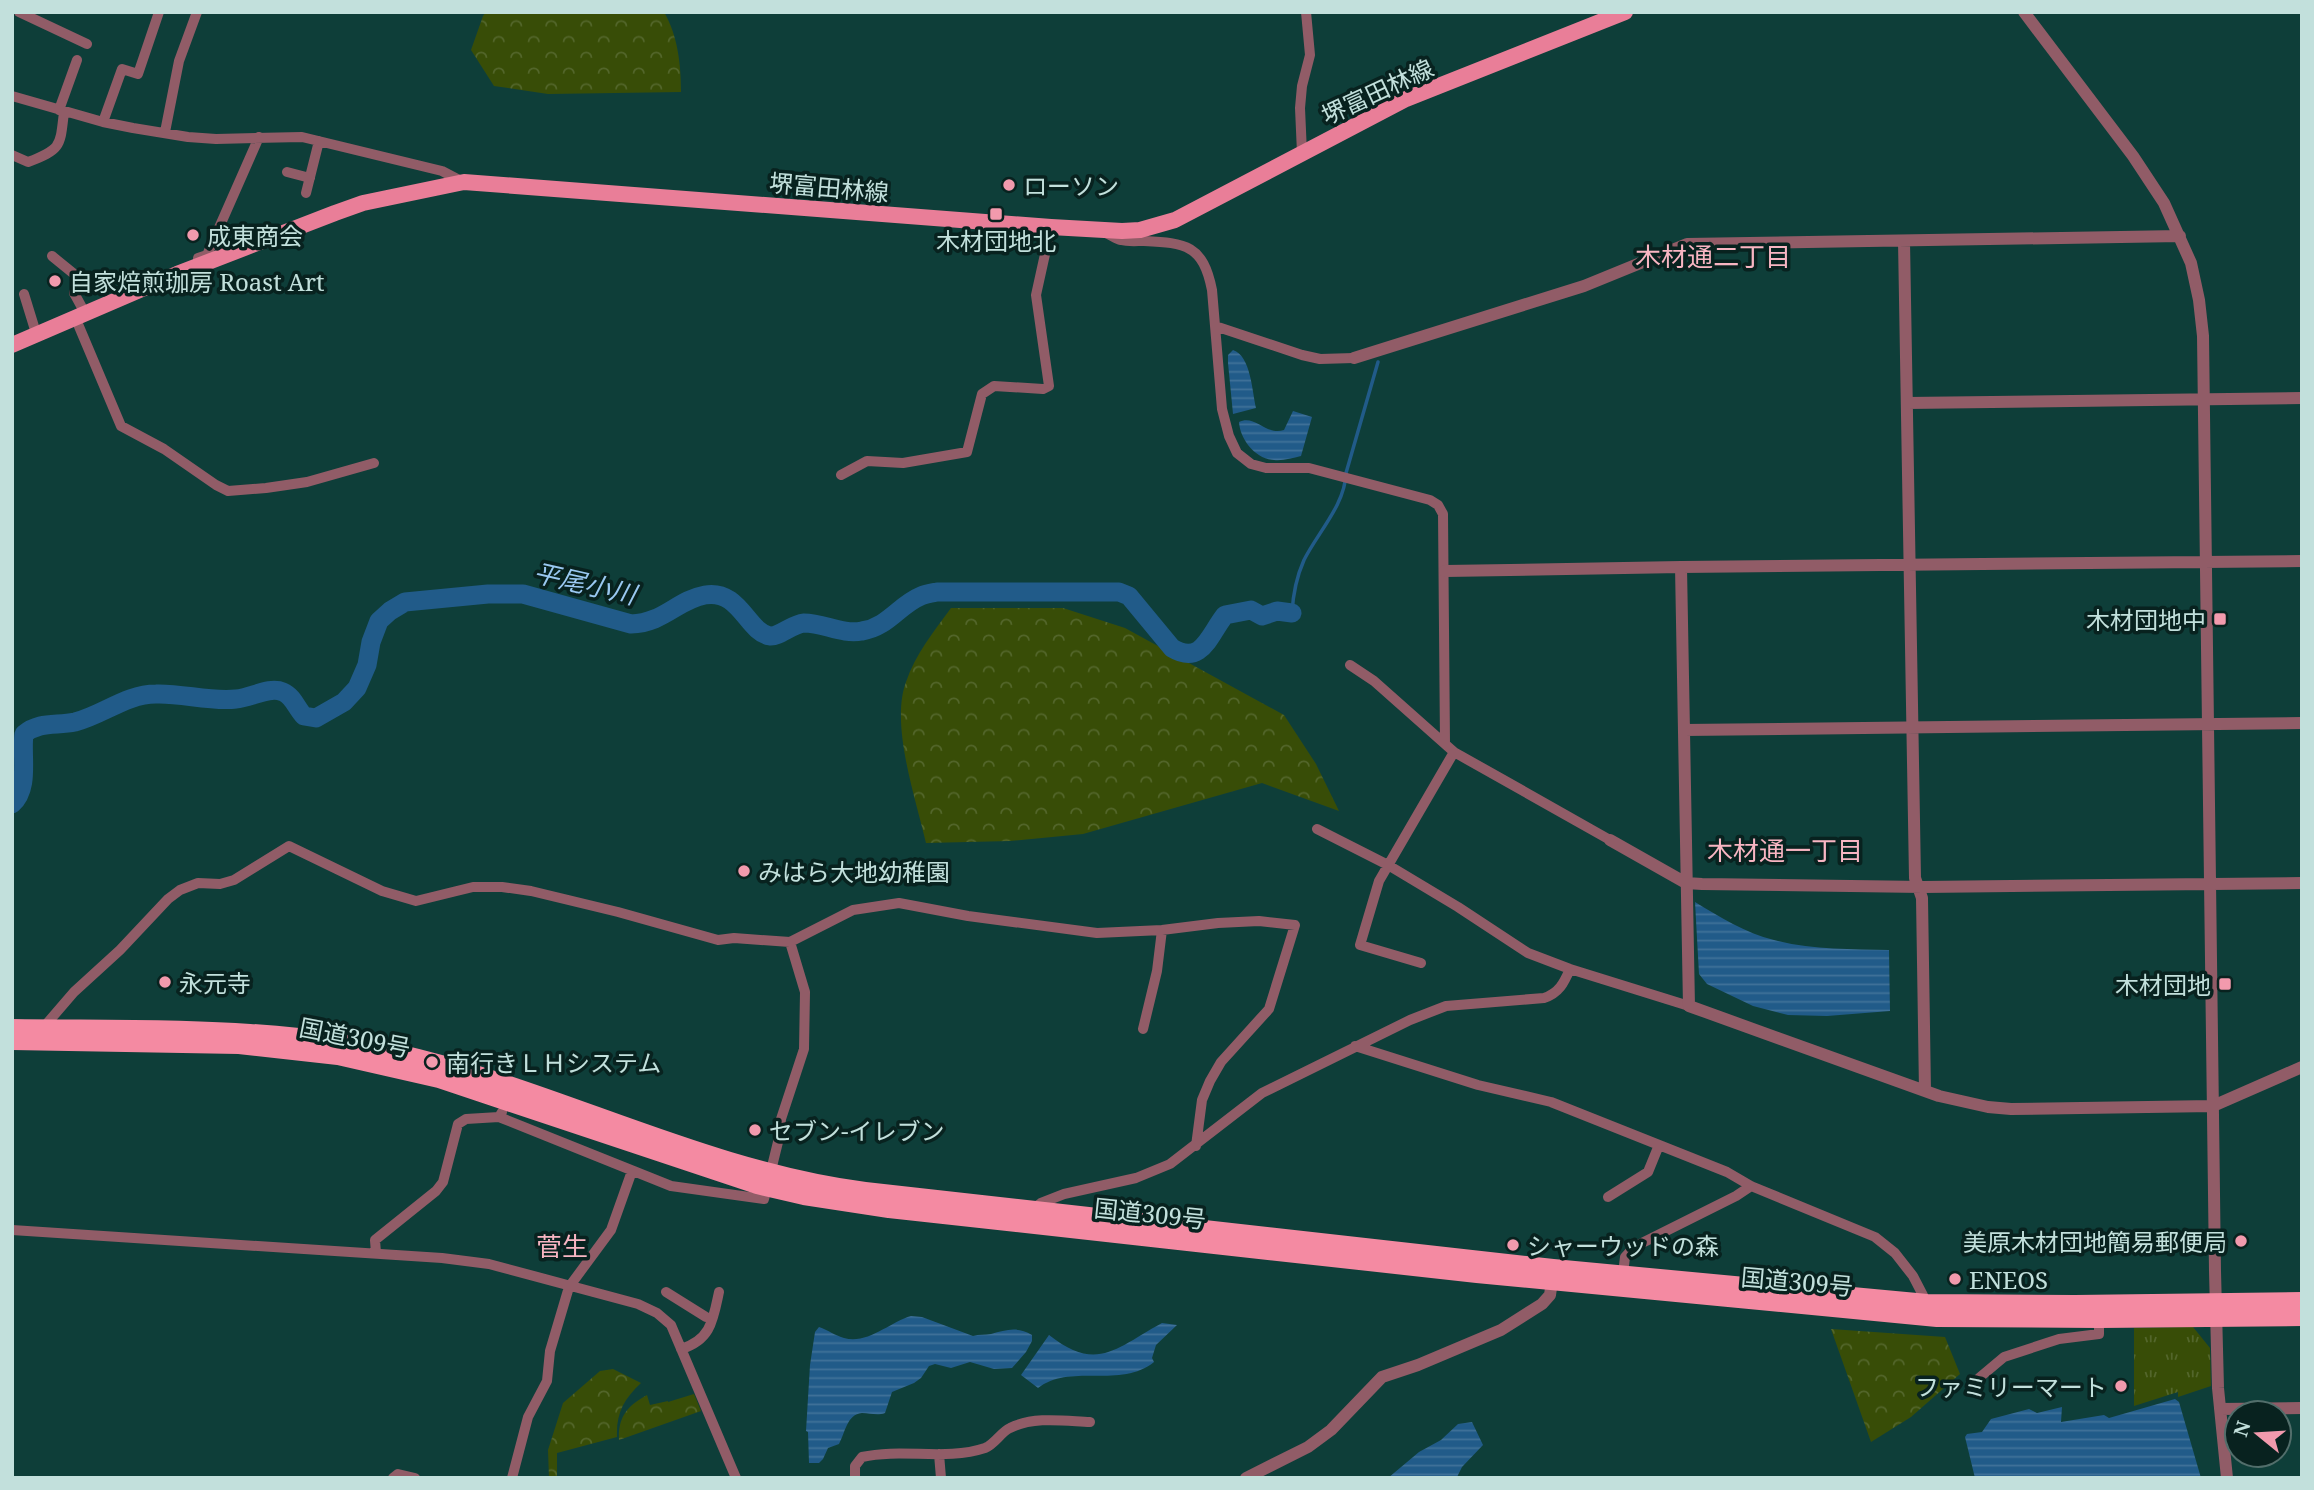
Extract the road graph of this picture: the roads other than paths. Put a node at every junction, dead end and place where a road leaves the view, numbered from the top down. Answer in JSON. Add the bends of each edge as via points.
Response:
{"nodes":[{"id":1,"x":19,"y":12,"type":"edge"},
{"id":2,"x":159,"y":12,"type":"edge"},
{"id":3,"x":197,"y":12,"type":"edge"},
{"id":4,"x":1306,"y":12,"type":"edge"},
{"id":5,"x":1625,"y":12,"type":"edge"},
{"id":6,"x":2024,"y":12,"type":"edge"},
{"id":7,"x":87,"y":44,"type":"dead end"},
{"id":8,"x":76,"y":60,"type":"dead end"},
{"id":9,"x":12,"y":96,"type":"edge"},
{"id":10,"x":62,"y":111,"type":"junction"},
{"id":11,"x":103,"y":122,"type":"junction"},
{"id":12,"x":165,"y":132,"type":"junction"},
{"id":13,"x":259,"y":137,"type":"junction"},
{"id":14,"x":319,"y":141,"type":"junction"},
{"id":15,"x":1302,"y":153,"type":"junction"},
{"id":16,"x":12,"y":155,"type":"edge"},
{"id":17,"x":287,"y":172,"type":"dead end"},
{"id":18,"x":310,"y":178,"type":"junction"},
{"id":19,"x":464,"y":182,"type":"junction"},
{"id":20,"x":306,"y":193,"type":"dead end"},
{"id":21,"x":1051,"y":227,"type":"junction"},
{"id":22,"x":1102,"y":230,"type":"junction"},
{"id":23,"x":2180,"y":236,"type":"junction"},
{"id":24,"x":1904,"y":241,"type":"junction"},
{"id":25,"x":52,"y":256,"type":"dead end"},
{"id":26,"x":197,"y":266,"type":"junction"},
{"id":27,"x":24,"y":295,"type":"dead end"},
{"id":28,"x":80,"y":315,"type":"junction"},
{"id":29,"x":1214,"y":326,"type":"junction"},
{"id":30,"x":36,"y":333,"type":"junction"},
{"id":31,"x":12,"y":345,"type":"edge"},
{"id":32,"x":1354,"y":358,"type":"joint"},
{"id":33,"x":2302,"y":398,"type":"edge"},
{"id":34,"x":2204,"y":399,"type":"junction"},
{"id":35,"x":1907,"y":403,"type":"junction"},
{"id":36,"x":374,"y":463,"type":"dead end"},
{"id":37,"x":841,"y":475,"type":"dead end"},
{"id":38,"x":2302,"y":561,"type":"edge"},
{"id":39,"x":2206,"y":562,"type":"junction"},
{"id":40,"x":1910,"y":565,"type":"junction"},
{"id":41,"x":1681,"y":567,"type":"junction"},
{"id":42,"x":1445,"y":571,"type":"junction"},
{"id":43,"x":1350,"y":665,"type":"dead end"},
{"id":44,"x":2302,"y":723,"type":"edge"},
{"id":45,"x":2208,"y":724,"type":"junction"},
{"id":46,"x":1913,"y":728,"type":"junction"},
{"id":47,"x":1684,"y":730,"type":"junction"},
{"id":48,"x":1450,"y":748,"type":"junction"},
{"id":49,"x":1317,"y":829,"type":"dead end"},
{"id":50,"x":1610,"y":840,"type":"joint"},
{"id":51,"x":1388,"y":865,"type":"junction"},
{"id":52,"x":1686,"y":883,"type":"junction"},
{"id":53,"x":2302,"y":883,"type":"edge"},
{"id":54,"x":2210,"y":884,"type":"junction"},
{"id":55,"x":1918,"y":887,"type":"junction"},
{"id":56,"x":1162,"y":930,"type":"junction"},
{"id":57,"x":790,"y":942,"type":"junction"},
{"id":58,"x":1421,"y":963,"type":"dead end"},
{"id":59,"x":1570,"y":970,"type":"junction"},
{"id":60,"x":1689,"y":1006,"type":"junction"},
{"id":61,"x":12,"y":1028,"type":"edge"},
{"id":62,"x":1143,"y":1029,"type":"dead end"},
{"id":63,"x":43,"y":1035,"type":"junction"},
{"id":64,"x":12,"y":1041,"type":"edge"},
{"id":65,"x":1354,"y":1046,"type":"junction"},
{"id":66,"x":2302,"y":1067,"type":"edge"},
{"id":67,"x":1925,"y":1091,"type":"junction"},
{"id":68,"x":2213,"y":1106,"type":"junction"},
{"id":69,"x":504,"y":1109,"type":"junction"},
{"id":70,"x":1659,"y":1145,"type":"junction"},
{"id":71,"x":1196,"y":1146,"type":"junction"},
{"id":72,"x":632,"y":1171,"type":"junction"},
{"id":73,"x":770,"y":1180,"type":"junction"},
{"id":74,"x":1751,"y":1186,"type":"junction"},
{"id":75,"x":1608,"y":1197,"type":"dead end"},
{"id":76,"x":1033,"y":1209,"type":"junction"},
{"id":77,"x":12,"y":1230,"type":"edge"},
{"id":78,"x":376,"y":1253,"type":"junction"},
{"id":79,"x":1623,"y":1274,"type":"junction"},
{"id":80,"x":1553,"y":1275,"type":"junction"},
{"id":81,"x":569,"y":1287,"type":"junction"},
{"id":82,"x":667,"y":1292,"type":"dead end"},
{"id":83,"x":719,"y":1292,"type":"dead end"},
{"id":84,"x":677,"y":1299,"type":"junction"},
{"id":85,"x":2302,"y":1301,"type":"edge"},
{"id":86,"x":1927,"y":1303,"type":"junction"},
{"id":87,"x":2216,"y":1310,"type":"junction"},
{"id":88,"x":706,"y":1317,"type":"dead end"},
{"id":89,"x":2302,"y":1317,"type":"edge"},
{"id":90,"x":2099,"y":1319,"type":"junction"},
{"id":91,"x":665,"y":1320,"type":"junction"},
{"id":92,"x":681,"y":1349,"type":"junction"},
{"id":93,"x":1979,"y":1378,"type":"dead end"},
{"id":94,"x":2302,"y":1408,"type":"edge"},
{"id":95,"x":2220,"y":1409,"type":"junction"},
{"id":96,"x":1090,"y":1422,"type":"dead end"},
{"id":97,"x":939,"y":1454,"type":"junction"},
{"id":98,"x":393,"y":1478,"type":"edge"},
{"id":99,"x":415,"y":1478,"type":"edge"},
{"id":100,"x":512,"y":1478,"type":"edge"},
{"id":101,"x":736,"y":1478,"type":"edge"},
{"id":102,"x":855,"y":1478,"type":"edge"},
{"id":103,"x":941,"y":1478,"type":"edge"},
{"id":104,"x":1246,"y":1478,"type":"edge"},
{"id":105,"x":2227,"y":1478,"type":"edge"}],
"edges":[{"from":1,"to":7,"type":"street"},
{"from":2,"to":11,"type":"street","via":[[138,74],[122,69]]},
{"from":3,"to":12,"type":"street","via":[[179,61]]},
{"from":4,"to":15,"type":"street","via":[[1310,55],[1301,97]]},
{"from":5,"to":15,"type":"main road","name":"堺富田林線","via":[[1406,99]]},
{"from":6,"to":23,"type":"street","via":[[2152,182]]},
{"from":8,"to":10,"type":"street"},
{"from":9,"to":10,"type":"street"},
{"from":10,"to":11,"type":"street"},
{"from":10,"to":16,"type":"street","via":[[61,139],[49,154],[28,162]]},
{"from":11,"to":12,"type":"street"},
{"from":12,"to":13,"type":"street","via":[[216,139]]},
{"from":13,"to":14,"type":"street"},
{"from":13,"to":26,"type":"street","via":[[207,255],[198,258]]},
{"from":14,"to":18,"type":"street"},
{"from":14,"to":19,"type":"street","via":[[442,171]]},
{"from":15,"to":22,"type":"main road","name":"堺富田林線","via":[[1175,220],[1140,230]]},
{"from":17,"to":18,"type":"street"},
{"from":18,"to":20,"type":"street"},
{"from":19,"to":21,"type":"main road","name":"堺富田林線"},
{"from":19,"to":26,"type":"main road","name":"堺富田林線","via":[[363,203]]},
{"from":21,"to":22,"type":"main road","name":"堺富田林線"},
{"from":21,"to":37,"type":"street","via":[[1036,295],[1049,386],[988,389],[982,394],[967,452],[904,463],[867,461]]},
{"from":22,"to":29,"type":"street","via":[[1122,241],[1179,244],[1202,258]]},
{"from":23,"to":24,"type":"street"},
{"from":23,"to":34,"type":"street","via":[[2199,300]]},
{"from":24,"to":32,"type":"street","via":[[1687,244],[1584,286]]},
{"from":24,"to":35,"type":"street"},
{"from":25,"to":28,"type":"street","via":[[79,278],[74,293]]},
{"from":26,"to":28,"type":"main road","name":"堺富田林線"},
{"from":27,"to":30,"type":"street"},
{"from":28,"to":30,"type":"main road","name":"堺富田林線"},
{"from":28,"to":36,"type":"street","via":[[121,426],[216,485],[228,491],[266,488]]},
{"from":29,"to":32,"type":"street","via":[[1302,355]]},
{"from":29,"to":42,"type":"street","via":[[1223,409],[1237,453],[1266,468],[1309,468],[1430,500],[1443,514]]},
{"from":30,"to":31,"type":"main road","name":"堺富田林線"},
{"from":33,"to":34,"type":"street"},
{"from":34,"to":35,"type":"street"},
{"from":34,"to":39,"type":"street"},
{"from":35,"to":40,"type":"street"},
{"from":38,"to":39,"type":"street"},
{"from":39,"to":40,"type":"street"},
{"from":39,"to":45,"type":"street"},
{"from":40,"to":41,"type":"street"},
{"from":40,"to":46,"type":"street"},
{"from":41,"to":42,"type":"street"},
{"from":41,"to":47,"type":"street"},
{"from":42,"to":48,"type":"street"},
{"from":43,"to":48,"type":"street"},
{"from":44,"to":45,"type":"street"},
{"from":45,"to":46,"type":"street"},
{"from":45,"to":54,"type":"street"},
{"from":46,"to":47,"type":"street"},
{"from":46,"to":55,"type":"street"},
{"from":47,"to":52,"type":"street"},
{"from":48,"to":50,"type":"street"},
{"from":48,"to":51,"type":"street"},
{"from":49,"to":51,"type":"street"},
{"from":50,"to":52,"type":"street"},
{"from":51,"to":58,"type":"street","via":[[1360,944]]},
{"from":51,"to":59,"type":"street","via":[[1528,953]]},
{"from":52,"to":55,"type":"street"},
{"from":52,"to":60,"type":"street"},
{"from":53,"to":54,"type":"street"},
{"from":54,"to":55,"type":"street"},
{"from":54,"to":68,"type":"street"},
{"from":55,"to":67,"type":"street","via":[[1922,898]]},
{"from":56,"to":57,"type":"street","via":[[1097,933],[899,902],[853,910]]},
{"from":56,"to":62,"type":"street"},
{"from":56,"to":71,"type":"street","via":[[1245,922],[1295,925],[1269,1009],[1220,1062],[1210,1082],[1202,1100]]},
{"from":57,"to":63,"type":"street","via":[[718,940],[502,887],[473,887],[416,901],[382,891],[289,846],[234,880],[198,883],[180,890],[74,992]]},
{"from":57,"to":73,"type":"street","via":[[805,992],[804,1049],[781,1119]]},
{"from":59,"to":60,"type":"street"},
{"from":59,"to":65,"type":"street","via":[[1554,995],[1446,1006]]},
{"from":60,"to":67,"type":"street"},
{"from":61,"to":63,"type":"highway","name":"国道309号"},
{"from":63,"to":64,"type":"highway","name":"国道309号"},
{"from":63,"to":69,"type":"highway","name":"国道309号","via":[[275,1047],[338,1056],[418,1073]]},
{"from":63,"to":73,"type":"highway","name":"国道309号","via":[[245,1031],[374,1048],[468,1073],[729,1161]]},
{"from":65,"to":70,"type":"street","via":[[1551,1102]]},
{"from":65,"to":71,"type":"street","via":[[1262,1093]]},
{"from":66,"to":68,"type":"street"},
{"from":67,"to":68,"type":"street","via":[[2011,1109]]},
{"from":68,"to":87,"type":"street"},
{"from":69,"to":72,"type":"street"},
{"from":69,"to":73,"type":"highway","name":"国道309号","via":[[717,1173]]},
{"from":69,"to":78,"type":"street","via":[[458,1124],[443,1182],[375,1240]]},
{"from":70,"to":74,"type":"street"},
{"from":70,"to":75,"type":"street","via":[[1648,1172]]},
{"from":71,"to":76,"type":"street","via":[[1171,1164],[1136,1178],[1064,1194]]},
{"from":72,"to":73,"type":"street","via":[[671,1186],[764,1199]]},
{"from":72,"to":81,"type":"street","via":[[611,1230]]},
{"from":73,"to":76,"type":"highway","name":"国道309号"},
{"from":73,"to":80,"type":"highway","name":"国道309号","via":[[804,1196],[890,1209]]},
{"from":74,"to":79,"type":"street","via":[[1634,1247],[1625,1257]]},
{"from":74,"to":86,"type":"street","via":[[1875,1237],[1895,1253]]},
{"from":76,"to":80,"type":"highway","name":"国道309号"},
{"from":77,"to":78,"type":"street"},
{"from":78,"to":81,"type":"street","via":[[489,1264]]},
{"from":79,"to":80,"type":"highway","name":"国道309号"},
{"from":79,"to":86,"type":"highway","name":"国道309号"},
{"from":80,"to":90,"type":"highway","name":"国道309号","via":[[1937,1318]]},
{"from":80,"to":104,"type":"street","via":[[1550,1295],[1524,1316],[1448,1353],[1382,1377],[1331,1430]]},
{"from":81,"to":91,"type":"street","via":[[638,1304]]},
{"from":81,"to":100,"type":"street","via":[[550,1352],[547,1381],[528,1417]]},
{"from":82,"to":84,"type":"street"},
{"from":83,"to":92,"type":"street","via":[[705,1335],[695,1345]]},
{"from":84,"to":88,"type":"street"},
{"from":84,"to":91,"type":"street"},
{"from":85,"to":87,"type":"highway","name":"国道309号"},
{"from":86,"to":87,"type":"highway","name":"国道309号"},
{"from":87,"to":89,"type":"highway","name":"国道309号"},
{"from":87,"to":90,"type":"highway","name":"国道309号"},
{"from":87,"to":95,"type":"street"},
{"from":90,"to":93,"type":"street","via":[[2099,1334],[2059,1339],[2004,1357]]},
{"from":91,"to":92,"type":"street"},
{"from":92,"to":101,"type":"street"},
{"from":94,"to":95,"type":"street"},
{"from":95,"to":105,"type":"street"},
{"from":96,"to":97,"type":"street","via":[[1033,1420],[1010,1428],[987,1447]]},
{"from":97,"to":102,"type":"street","via":[[862,1457],[855,1466]]},
{"from":97,"to":103,"type":"street"},
{"from":98,"to":99,"type":"street","via":[[398,1474]]}]}
